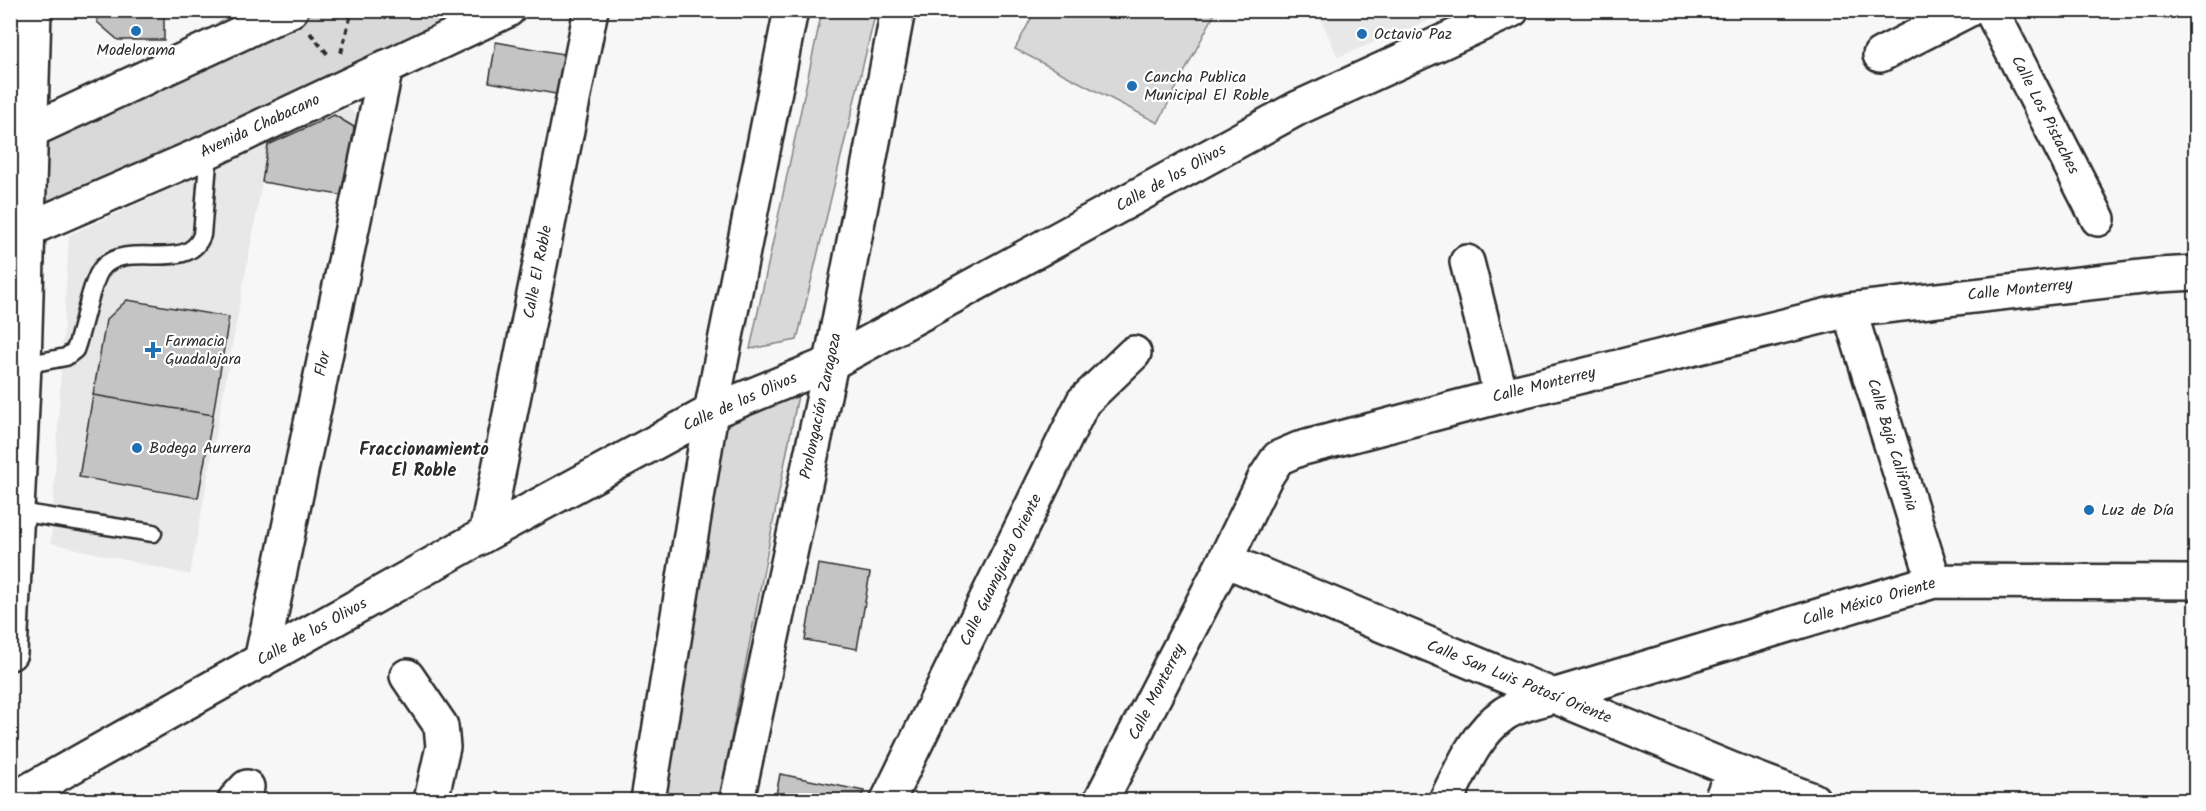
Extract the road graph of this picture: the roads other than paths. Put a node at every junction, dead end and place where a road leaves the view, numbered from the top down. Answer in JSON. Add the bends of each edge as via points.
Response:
{"nodes":[{"id":1,"x":34,"y":10,"type":"edge"},
{"id":2,"x":508,"y":10,"type":"edge"},
{"id":3,"x":591,"y":10,"type":"edge"},
{"id":4,"x":791,"y":10,"type":"edge"},
{"id":5,"x":898,"y":10,"type":"edge"},
{"id":6,"x":1512,"y":10,"type":"edge"},
{"id":7,"x":1968,"y":10,"type":"edge"},
{"id":8,"x":1991,"y":10,"type":"edge"},
{"id":9,"x":280,"y":13,"type":"edge"},
{"id":10,"x":1880,"y":55,"type":"dead end"},
{"id":11,"x":386,"y":68,"type":"junction"},
{"id":12,"x":21,"y":135,"type":"edge"},
{"id":13,"x":209,"y":151,"type":"junction"},
{"id":14,"x":2098,"y":219,"type":"dead end"},
{"id":15,"x":20,"y":233,"type":"edge"},
{"id":16,"x":1467,"y":262,"type":"dead end"},
{"id":17,"x":2196,"y":273,"type":"edge"},
{"id":18,"x":1850,"y":310,"type":"junction"},
{"id":19,"x":1134,"y":353,"type":"dead end"},
{"id":20,"x":831,"y":363,"type":"junction"},
{"id":21,"x":24,"y":365,"type":"junction"},
{"id":22,"x":1501,"y":396,"type":"junction"},
{"id":23,"x":711,"y":412,"type":"junction"},
{"id":24,"x":18,"y":512,"type":"junction"},
{"id":25,"x":153,"y":533,"type":"dead end"},
{"id":26,"x":486,"y":534,"type":"junction"},
{"id":27,"x":1225,"y":560,"type":"junction"},
{"id":28,"x":1934,"y":581,"type":"junction"},
{"id":29,"x":2196,"y":582,"type":"edge"},
{"id":30,"x":10,"y":653,"type":"edge"},
{"id":31,"x":261,"y":661,"type":"junction"},
{"id":32,"x":407,"y":676,"type":"dead end"},
{"id":33,"x":1553,"y":696,"type":"junction"},
{"id":34,"x":1733,"y":770,"type":"junction"},
{"id":35,"x":12,"y":801,"type":"edge"},
{"id":36,"x":431,"y":801,"type":"edge"},
{"id":37,"x":648,"y":801,"type":"edge"},
{"id":38,"x":736,"y":801,"type":"edge"},
{"id":39,"x":888,"y":801,"type":"edge"},
{"id":40,"x":1101,"y":801,"type":"edge"},
{"id":41,"x":1446,"y":801,"type":"edge"},
{"id":42,"x":1721,"y":801,"type":"edge"},
{"id":43,"x":1813,"y":801,"type":"edge"}],
"edges":[{"from":1,"to":12,"type":"street"},
{"from":2,"to":11,"type":"street","name":"Avenida Chabacano"},
{"from":3,"to":26,"type":"street","name":"Calle El Roble"},
{"from":4,"to":23,"type":"street"},
{"from":5,"to":20,"type":"street","name":"Prolongación Zaragoza"},
{"from":6,"to":20,"type":"street","name":"Calle de los Olivos","via":[[1298,108]]},
{"from":7,"to":10,"type":"street"},
{"from":8,"to":14,"type":"street","name":"Calle Los Pistaches"},
{"from":9,"to":12,"type":"street"},
{"from":11,"to":13,"type":"street","name":"Avenida Chabacano","via":[[345,74]]},
{"from":11,"to":31,"type":"street","name":"Flor"},
{"from":12,"to":15,"type":"street"},
{"from":13,"to":15,"type":"street","name":"Avenida Chabacano"},
{"from":13,"to":21,"type":"lane","via":[[199,243],[185,254],[116,256],[102,268],[75,350],[66,357]]},
{"from":15,"to":21,"type":"street"},
{"from":16,"to":22,"type":"street"},
{"from":17,"to":18,"type":"street","name":"Calle Monterrey"},
{"from":18,"to":22,"type":"street","name":"Calle Monterrey"},
{"from":18,"to":28,"type":"street","name":"Calle Baja California"},
{"from":19,"to":39,"type":"street","name":"Calle Guanajuato Oriente","via":[[1083,402]]},
{"from":20,"to":23,"type":"street","name":"Calle de los Olivos"},
{"from":20,"to":38,"type":"street","name":"Prolongación Zaragoza"},
{"from":21,"to":24,"type":"street"},
{"from":22,"to":27,"type":"street","name":"Calle Monterrey","via":[[1278,458]]},
{"from":23,"to":26,"type":"street","name":"Calle de los Olivos"},
{"from":23,"to":37,"type":"street"},
{"from":24,"to":25,"type":"lane"},
{"from":24,"to":30,"type":"street"},
{"from":26,"to":31,"type":"street","name":"Calle de los Olivos"},
{"from":27,"to":33,"type":"street","name":"Calle San Luis Potosí Oriente"},
{"from":27,"to":40,"type":"street","name":"Calle Monterrey"},
{"from":28,"to":29,"type":"street","name":"Calle México Oriente"},
{"from":28,"to":33,"type":"street","name":"Calle México Oriente"},
{"from":31,"to":35,"type":"street","name":"Calle de los Olivos"},
{"from":32,"to":36,"type":"street","via":[[441,726],[442,747]]},
{"from":33,"to":34,"type":"street","name":"Calle San Luis Potosí Oriente"},
{"from":33,"to":41,"type":"street","name":"Calle México Oriente","via":[[1505,713],[1486,729]]},
{"from":34,"to":42,"type":"street"},
{"from":34,"to":43,"type":"street","name":"Calle San Luis Potosí Oriente"}]}
